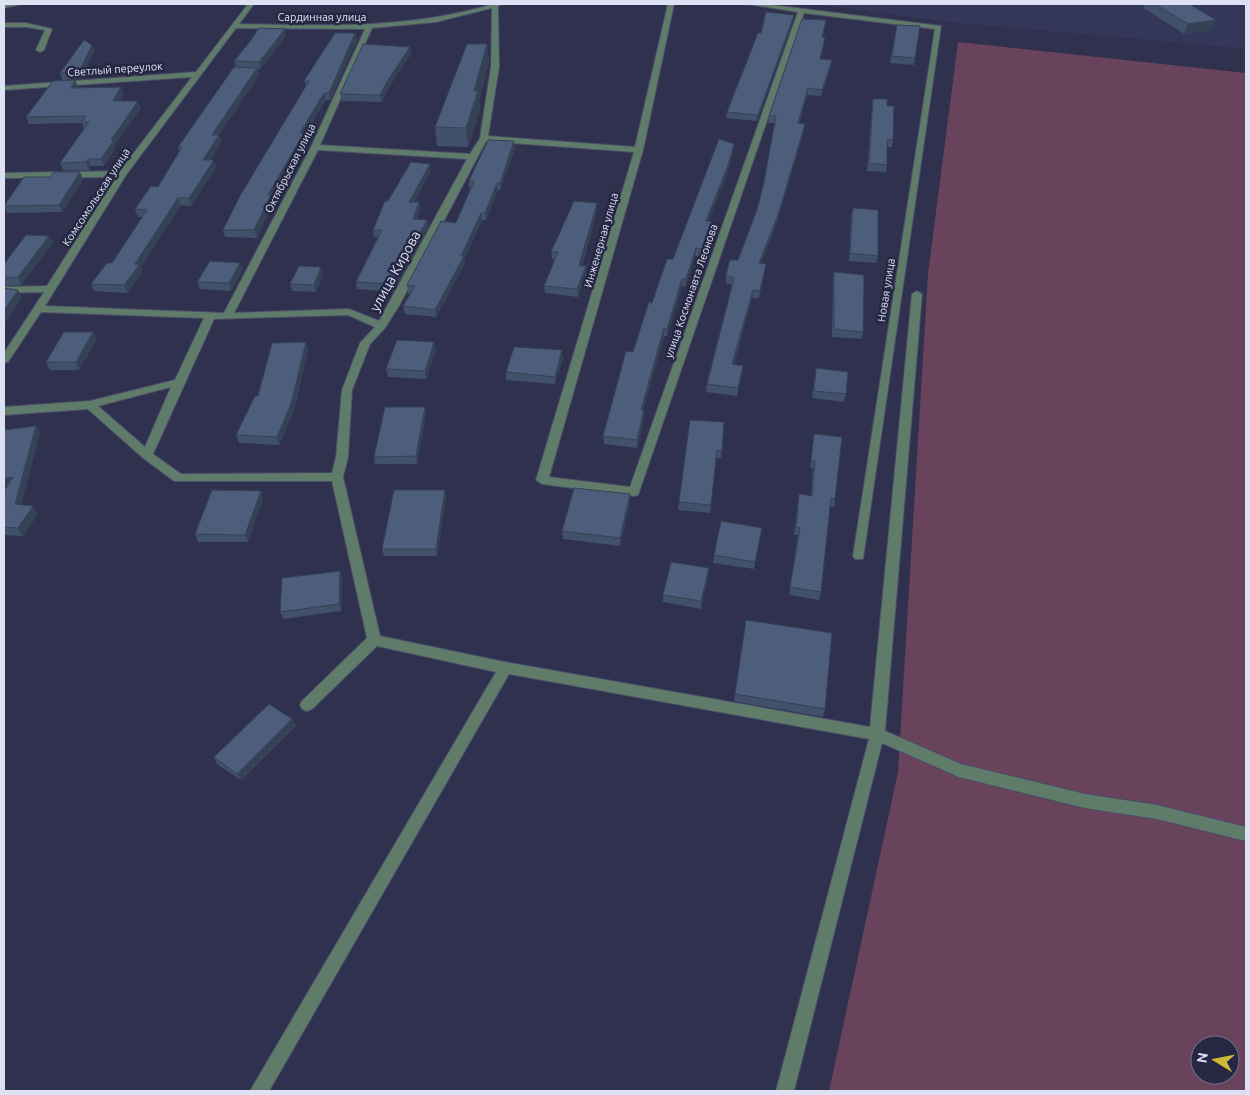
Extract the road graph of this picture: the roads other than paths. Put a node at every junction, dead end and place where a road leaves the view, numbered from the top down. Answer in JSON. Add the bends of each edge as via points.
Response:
{"nodes":[{"id":1,"x":19,"y":4,"type":"edge"},
{"id":2,"x":251,"y":4,"type":"edge"},
{"id":3,"x":480,"y":4,"type":"edge"},
{"id":4,"x":671,"y":4,"type":"edge"},
{"id":5,"x":750,"y":4,"type":"edge"},
{"id":6,"x":497,"y":5,"type":"edge"},
{"id":7,"x":4,"y":6,"type":"edge"},
{"id":8,"x":802,"y":10,"type":"junction"},
{"id":9,"x":476,"y":11,"type":"junction"},
{"id":10,"x":4,"y":26,"type":"edge"},
{"id":11,"x":233,"y":26,"type":"junction"},
{"id":12,"x":369,"y":28,"type":"junction"},
{"id":13,"x":40,"y":50,"type":"dead end"},
{"id":14,"x":198,"y":74,"type":"junction"},
{"id":15,"x":4,"y":88,"type":"edge"},
{"id":16,"x":484,"y":138,"type":"junction"},
{"id":17,"x":315,"y":147,"type":"junction"},
{"id":18,"x":639,"y":150,"type":"junction"},
{"id":19,"x":472,"y":157,"type":"junction"},
{"id":20,"x":122,"y":174,"type":"junction"},
{"id":21,"x":4,"y":175,"type":"edge"},
{"id":22,"x":51,"y":288,"type":"junction"},
{"id":23,"x":4,"y":290,"type":"edge"},
{"id":24,"x":917,"y":294,"type":"dead end"},
{"id":25,"x":38,"y":309,"type":"junction"},
{"id":26,"x":210,"y":316,"type":"junction"},
{"id":27,"x":228,"y":316,"type":"junction"},
{"id":28,"x":380,"y":326,"type":"junction"},
{"id":29,"x":4,"y":360,"type":"edge"},
{"id":30,"x":179,"y":382,"type":"junction"},
{"id":31,"x":90,"y":405,"type":"junction"},
{"id":32,"x":4,"y":411,"type":"edge"},
{"id":33,"x":147,"y":455,"type":"junction"},
{"id":34,"x":337,"y":477,"type":"junction"},
{"id":35,"x":542,"y":480,"type":"joint"},
{"id":36,"x":859,"y":556,"type":"dead end"},
{"id":37,"x":374,"y":640,"type":"junction"},
{"id":38,"x":505,"y":668,"type":"junction"},
{"id":39,"x":307,"y":705,"type":"dead end"},
{"id":40,"x":877,"y":734,"type":"junction"},
{"id":41,"x":1246,"y":834,"type":"edge"},
{"id":42,"x":260,"y":1091,"type":"edge"},
{"id":43,"x":785,"y":1091,"type":"edge"}],
"edges":[{"from":1,"to":7,"type":"street"},
{"from":2,"to":11,"type":"street","name":"Комсомольская улица"},
{"from":3,"to":9,"type":"street"},
{"from":4,"to":18,"type":"street","name":"Инженерная улица"},
{"from":5,"to":8,"type":"street"},
{"from":6,"to":9,"type":"street","name":"Сардинная улица"},
{"from":6,"to":16,"type":"street","name":"улица Кирова","via":[[495,67]]},
{"from":8,"to":35,"type":"street","name":"улица Космонавта Леонова","via":[[634,492]]},
{"from":8,"to":36,"type":"street","name":"Новая улица","via":[[939,27]]},
{"from":9,"to":12,"type":"street","name":"Сардинная улица","via":[[452,18]]},
{"from":10,"to":13,"type":"street","via":[[49,29]]},
{"from":11,"to":12,"type":"street","name":"Сардинная улица"},
{"from":11,"to":14,"type":"street","name":"Комсомольская улица"},
{"from":12,"to":17,"type":"street","name":"Октябрьская улица"},
{"from":14,"to":15,"type":"street","name":"Светлый переулок"},
{"from":14,"to":20,"type":"street","name":"Комсомольская улица"},
{"from":16,"to":18,"type":"street"},
{"from":16,"to":19,"type":"street","name":"улица Кирова"},
{"from":17,"to":19,"type":"street"},
{"from":17,"to":27,"type":"street","name":"Октябрьская улица"},
{"from":18,"to":35,"type":"street","name":"Инженерная улица"},
{"from":19,"to":28,"type":"street","name":"улица Кирова","via":[[395,304]]},
{"from":20,"to":21,"type":"street"},
{"from":20,"to":22,"type":"street","name":"Комсомольская улица"},
{"from":22,"to":23,"type":"street"},
{"from":22,"to":25,"type":"street","name":"Комсомольская улица"},
{"from":24,"to":40,"type":"street"},
{"from":25,"to":26,"type":"street"},
{"from":25,"to":29,"type":"street","name":"Комсомольская улица"},
{"from":26,"to":27,"type":"street"},
{"from":26,"to":30,"type":"street"},
{"from":27,"to":28,"type":"street","via":[[349,312]]},
{"from":28,"to":34,"type":"street","name":"улица Кирова","via":[[365,343],[347,390],[342,457]]},
{"from":30,"to":31,"type":"street"},
{"from":30,"to":33,"type":"street"},
{"from":31,"to":32,"type":"street"},
{"from":31,"to":33,"type":"street"},
{"from":33,"to":34,"type":"street","via":[[178,478]]},
{"from":34,"to":37,"type":"street","name":"улица Кирова"},
{"from":37,"to":38,"type":"street"},
{"from":37,"to":39,"type":"street"},
{"from":38,"to":40,"type":"street"},
{"from":38,"to":42,"type":"street"},
{"from":40,"to":41,"type":"street","via":[[959,770],[1085,801],[1157,812]]},
{"from":40,"to":43,"type":"street"}]}
